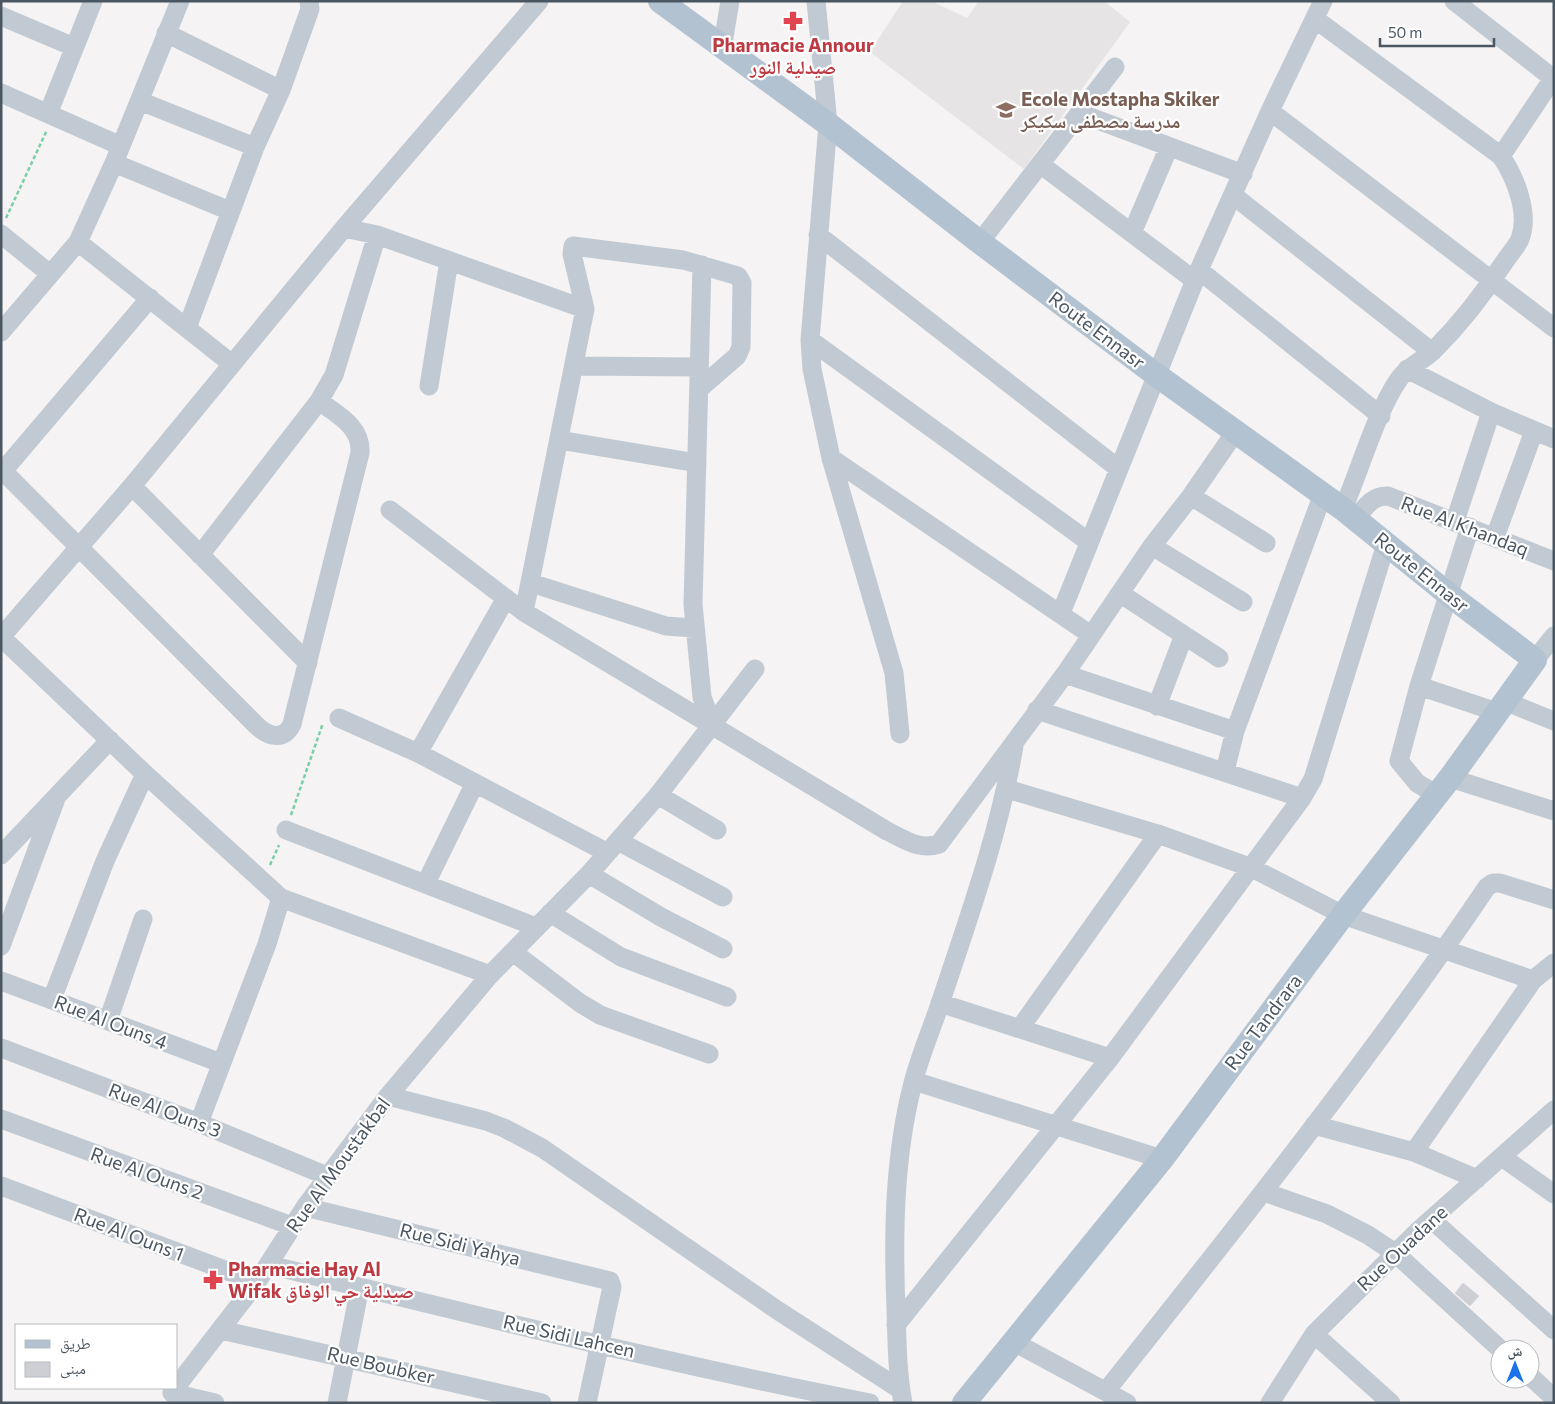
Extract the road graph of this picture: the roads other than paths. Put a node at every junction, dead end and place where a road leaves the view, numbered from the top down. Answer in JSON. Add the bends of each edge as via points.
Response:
{"nodes":[{"id":1,"x":93,"y":1,"type":"edge"},
{"id":2,"x":180,"y":1,"type":"edge"},
{"id":3,"x":308,"y":1,"type":"edge"},
{"id":4,"x":539,"y":1,"type":"edge"},
{"id":5,"x":730,"y":1,"type":"edge"},
{"id":6,"x":816,"y":1,"type":"edge"},
{"id":7,"x":1323,"y":1,"type":"edge"},
{"id":8,"x":1454,"y":1,"type":"edge"},
{"id":9,"x":664,"y":3,"type":"edge"},
{"id":10,"x":1,"y":16,"type":"edge"},
{"id":11,"x":1315,"y":19,"type":"junction"},
{"id":12,"x":166,"y":33,"type":"junction"},
{"id":13,"x":74,"y":47,"type":"junction"},
{"id":14,"x":722,"y":49,"type":"junction"},
{"id":15,"x":1115,"y":67,"type":"dead end"},
{"id":16,"x":1553,"y":78,"type":"edge"},
{"id":17,"x":281,"y":90,"type":"junction"},
{"id":18,"x":1,"y":93,"type":"edge"},
{"id":19,"x":140,"y":101,"type":"junction"},
{"id":20,"x":1270,"y":111,"type":"junction"},
{"id":21,"x":1079,"y":113,"type":"junction"},
{"id":22,"x":51,"y":115,"type":"junction"},
{"id":23,"x":828,"y":124,"type":"junction"},
{"id":24,"x":255,"y":147,"type":"junction"},
{"id":25,"x":1169,"y":147,"type":"junction"},
{"id":26,"x":118,"y":154,"type":"junction"},
{"id":27,"x":1501,"y":156,"type":"junction"},
{"id":28,"x":1040,"y":164,"type":"junction"},
{"id":29,"x":1243,"y":174,"type":"junction"},
{"id":30,"x":1234,"y":196,"type":"junction"},
{"id":31,"x":230,"y":211,"type":"junction"},
{"id":32,"x":3,"y":227,"type":"edge"},
{"id":33,"x":344,"y":228,"type":"junction"},
{"id":34,"x":1132,"y":233,"type":"junction"},
{"id":35,"x":377,"y":235,"type":"junction"},
{"id":36,"x":818,"y":235,"type":"junction"},
{"id":37,"x":78,"y":242,"type":"junction"},
{"id":38,"x":980,"y":242,"type":"junction"},
{"id":39,"x":449,"y":261,"type":"junction"},
{"id":40,"x":702,"y":265,"type":"junction"},
{"id":41,"x":50,"y":274,"type":"junction"},
{"id":42,"x":1196,"y":275,"type":"junction"},
{"id":43,"x":1493,"y":280,"type":"junction"},
{"id":44,"x":150,"y":298,"type":"junction"},
{"id":45,"x":585,"y":309,"type":"junction"},
{"id":46,"x":187,"y":328,"type":"junction"},
{"id":47,"x":1554,"y":328,"type":"edge"},
{"id":48,"x":1,"y":332,"type":"edge"},
{"id":49,"x":810,"y":340,"type":"junction"},
{"id":50,"x":1432,"y":352,"type":"junction"},
{"id":51,"x":232,"y":364,"type":"junction"},
{"id":52,"x":574,"y":366,"type":"junction"},
{"id":53,"x":699,"y":367,"type":"junction"},
{"id":54,"x":1407,"y":369,"type":"junction"},
{"id":55,"x":1155,"y":374,"type":"junction"},
{"id":56,"x":429,"y":386,"type":"dead end"},
{"id":57,"x":699,"y":390,"type":"junction"},
{"id":58,"x":319,"y":401,"type":"junction"},
{"id":59,"x":1491,"y":412,"type":"junction"},
{"id":60,"x":1380,"y":416,"type":"junction"},
{"id":61,"x":1534,"y":430,"type":"junction"},
{"id":62,"x":1236,"y":431,"type":"junction"},
{"id":63,"x":1554,"y":439,"type":"edge"},
{"id":64,"x":559,"y":440,"type":"junction"},
{"id":65,"x":831,"y":458,"type":"junction"},
{"id":66,"x":697,"y":463,"type":"junction"},
{"id":67,"x":1119,"y":469,"type":"junction"},
{"id":68,"x":2,"y":470,"type":"edge"},
{"id":69,"x":132,"y":486,"type":"junction"},
{"id":70,"x":1323,"y":494,"type":"junction"},
{"id":71,"x":1191,"y":496,"type":"junction"},
{"id":72,"x":390,"y":510,"type":"dead end"},
{"id":73,"x":1349,"y":514,"type":"junction"},
{"id":74,"x":1463,"y":524,"type":"junction"},
{"id":75,"x":1495,"y":537,"type":"junction"},
{"id":76,"x":1090,"y":542,"type":"junction"},
{"id":77,"x":1266,"y":543,"type":"dead end"},
{"id":78,"x":1386,"y":544,"type":"junction"},
{"id":79,"x":1152,"y":546,"type":"junction"},
{"id":80,"x":79,"y":547,"type":"junction"},
{"id":81,"x":200,"y":555,"type":"junction"},
{"id":82,"x":1554,"y":560,"type":"edge"},
{"id":83,"x":530,"y":582,"type":"junction"},
{"id":84,"x":1121,"y":594,"type":"junction"},
{"id":85,"x":1448,"y":594,"type":"junction"},
{"id":86,"x":506,"y":598,"type":"junction"},
{"id":87,"x":1243,"y":602,"type":"dead end"},
{"id":88,"x":524,"y":612,"type":"junction"},
{"id":89,"x":1061,"y":613,"type":"junction"},
{"id":90,"x":694,"y":628,"type":"junction"},
{"id":91,"x":1091,"y":635,"type":"junction"},
{"id":92,"x":1184,"y":635,"type":"junction"},
{"id":93,"x":1,"y":637,"type":"edge"},
{"id":94,"x":1553,"y":637,"type":"edge"},
{"id":95,"x":1219,"y":658,"type":"dead end"},
{"id":96,"x":1535,"y":660,"type":"junction"},
{"id":97,"x":308,"y":663,"type":"junction"},
{"id":98,"x":755,"y":669,"type":"dead end"},
{"id":99,"x":1065,"y":674,"type":"junction"},
{"id":100,"x":1419,"y":686,"type":"junction"},
{"id":101,"x":1157,"y":706,"type":"junction"},
{"id":102,"x":1500,"y":706,"type":"junction"},
{"id":103,"x":1036,"y":710,"type":"junction"},
{"id":104,"x":339,"y":718,"type":"road end"},
{"id":105,"x":1554,"y":720,"type":"edge"},
{"id":106,"x":712,"y":724,"type":"junction"},
{"id":107,"x":1235,"y":731,"type":"junction"},
{"id":108,"x":900,"y":734,"type":"dead end"},
{"id":109,"x":110,"y":740,"type":"junction"},
{"id":110,"x":1014,"y":744,"type":"junction"},
{"id":111,"x":418,"y":753,"type":"junction"},
{"id":112,"x":1225,"y":771,"type":"junction"},
{"id":113,"x":145,"y":774,"type":"junction"},
{"id":114,"x":475,"y":783,"type":"junction"},
{"id":115,"x":1443,"y":787,"type":"junction"},
{"id":116,"x":1007,"y":789,"type":"junction"},
{"id":117,"x":658,"y":795,"type":"junction"},
{"id":118,"x":58,"y":796,"type":"junction"},
{"id":119,"x":1302,"y":798,"type":"junction"},
{"id":120,"x":1554,"y":811,"type":"edge"},
{"id":121,"x":286,"y":830,"type":"road end"},
{"id":122,"x":717,"y":830,"type":"dead end"},
{"id":123,"x":1158,"y":834,"type":"junction"},
{"id":124,"x":612,"y":846,"type":"junction"},
{"id":125,"x":1,"y":855,"type":"edge"},
{"id":126,"x":1252,"y":868,"type":"junction"},
{"id":127,"x":588,"y":874,"type":"junction"},
{"id":128,"x":426,"y":883,"type":"junction"},
{"id":129,"x":723,"y":896,"type":"dead end"},
{"id":130,"x":281,"y":898,"type":"junction"},
{"id":131,"x":1554,"y":900,"type":"edge"},
{"id":132,"x":550,"y":913,"type":"junction"},
{"id":133,"x":1343,"y":914,"type":"junction"},
{"id":134,"x":143,"y":919,"type":"dead end"},
{"id":135,"x":536,"y":927,"type":"junction"},
{"id":136,"x":1,"y":946,"type":"edge"},
{"id":137,"x":723,"y":949,"type":"dead end"},
{"id":138,"x":1444,"y":951,"type":"junction"},
{"id":139,"x":513,"y":952,"type":"junction"},
{"id":140,"x":1553,"y":966,"type":"edge"},
{"id":141,"x":490,"y":975,"type":"junction"},
{"id":142,"x":1534,"y":980,"type":"junction"},
{"id":143,"x":1,"y":981,"type":"edge"},
{"id":144,"x":727,"y":997,"type":"dead end"},
{"id":145,"x":52,"y":999,"type":"junction"},
{"id":146,"x":940,"y":1003,"type":"junction"},
{"id":147,"x":108,"y":1021,"type":"junction"},
{"id":148,"x":1020,"y":1028,"type":"junction"},
{"id":149,"x":1,"y":1048,"type":"edge"},
{"id":150,"x":709,"y":1054,"type":"dead end"},
{"id":151,"x":1110,"y":1058,"type":"junction"},
{"id":152,"x":221,"y":1063,"type":"junction"},
{"id":153,"x":914,"y":1081,"type":"junction"},
{"id":154,"x":388,"y":1096,"type":"junction"},
{"id":155,"x":1554,"y":1110,"type":"edge"},
{"id":156,"x":1,"y":1119,"type":"edge"},
{"id":157,"x":199,"y":1123,"type":"junction"},
{"id":158,"x":1314,"y":1125,"type":"junction"},
{"id":159,"x":1058,"y":1126,"type":"junction"},
{"id":160,"x":1414,"y":1152,"type":"junction"},
{"id":161,"x":1502,"y":1157,"type":"junction"},
{"id":162,"x":1162,"y":1158,"type":"junction"},
{"id":163,"x":327,"y":1176,"type":"junction"},
{"id":164,"x":1477,"y":1179,"type":"junction"},
{"id":165,"x":1,"y":1186,"type":"edge"},
{"id":166,"x":1264,"y":1192,"type":"junction"},
{"id":167,"x":1554,"y":1194,"type":"edge"},
{"id":168,"x":305,"y":1207,"type":"junction"},
{"id":169,"x":1431,"y":1219,"type":"junction"},
{"id":170,"x":292,"y":1226,"type":"junction"},
{"id":171,"x":1395,"y":1253,"type":"junction"},
{"id":172,"x":269,"y":1265,"type":"junction"},
{"id":173,"x":257,"y":1282,"type":"junction"},
{"id":174,"x":360,"y":1287,"type":"junction"},
{"id":175,"x":896,"y":1325,"type":"junction"},
{"id":176,"x":221,"y":1330,"type":"junction"},
{"id":177,"x":1554,"y":1330,"type":"edge"},
{"id":178,"x":1314,"y":1334,"type":"junction"},
{"id":179,"x":1490,"y":1340,"type":"edge"},
{"id":180,"x":1014,"y":1342,"type":"junction"},
{"id":181,"x":601,"y":1344,"type":"junction"},
{"id":182,"x":346,"y":1357,"type":"junction"},
{"id":183,"x":178,"y":1385,"type":"edge"},
{"id":184,"x":1540,"y":1385,"type":"edge"},
{"id":185,"x":1106,"y":1391,"type":"junction"},
{"id":186,"x":172,"y":1393,"type":"edge"},
{"id":187,"x":902,"y":1397,"type":"edge"},
{"id":188,"x":1554,"y":1398,"type":"edge"},
{"id":189,"x":1273,"y":1402,"type":"edge"},
{"id":190,"x":215,"y":1403,"type":"edge"},
{"id":191,"x":337,"y":1403,"type":"edge"},
{"id":192,"x":542,"y":1403,"type":"edge"},
{"id":193,"x":587,"y":1403,"type":"edge"},
{"id":194,"x":870,"y":1403,"type":"edge"},
{"id":195,"x":964,"y":1403,"type":"edge"},
{"id":196,"x":1127,"y":1403,"type":"edge"},
{"id":197,"x":1391,"y":1403,"type":"edge"}],
"edges":[{"from":1,"to":13,"type":"street"},
{"from":2,"to":12,"type":"street"},
{"from":3,"to":17,"type":"street","via":[[310,9]]},
{"from":4,"to":33,"type":"street"},
{"from":5,"to":14,"type":"street"},
{"from":6,"to":23,"type":"street"},
{"from":7,"to":11,"type":"street"},
{"from":8,"to":16,"type":"street"},
{"from":9,"to":14,"type":"main road","name":"Route Ennasr"},
{"from":10,"to":13,"type":"street"},
{"from":11,"to":20,"type":"street"},
{"from":11,"to":27,"type":"street"},
{"from":12,"to":17,"type":"street"},
{"from":12,"to":19,"type":"street"},
{"from":13,"to":22,"type":"street"},
{"from":14,"to":23,"type":"main road","name":"Route Ennasr"},
{"from":15,"to":21,"type":"street"},
{"from":16,"to":27,"type":"street"},
{"from":17,"to":24,"type":"street"},
{"from":18,"to":22,"type":"street"},
{"from":19,"to":24,"type":"street"},
{"from":19,"to":26,"type":"street"},
{"from":20,"to":29,"type":"street"},
{"from":20,"to":43,"type":"street"},
{"from":21,"to":25,"type":"street"},
{"from":21,"to":28,"type":"street"},
{"from":22,"to":26,"type":"street"},
{"from":23,"to":36,"type":"street"},
{"from":23,"to":38,"type":"main road","name":"Route Ennasr"},
{"from":24,"to":31,"type":"street"},
{"from":25,"to":29,"type":"street"},
{"from":25,"to":34,"type":"street"},
{"from":26,"to":31,"type":"street"},
{"from":26,"to":37,"type":"street"},
{"from":27,"to":43,"type":"street","via":[[1513,173],[1520,196],[1522,230],[1520,239]]},
{"from":28,"to":34,"type":"street"},
{"from":28,"to":38,"type":"street"},
{"from":29,"to":30,"type":"street"},
{"from":30,"to":42,"type":"street"},
{"from":30,"to":50,"type":"street"},
{"from":31,"to":46,"type":"street"},
{"from":32,"to":41,"type":"street"},
{"from":33,"to":35,"type":"street"},
{"from":33,"to":51,"type":"street"},
{"from":34,"to":42,"type":"street"},
{"from":35,"to":39,"type":"street"},
{"from":35,"to":58,"type":"street","via":[[334,374]]},
{"from":36,"to":49,"type":"street"},
{"from":36,"to":67,"type":"street"},
{"from":37,"to":41,"type":"street"},
{"from":37,"to":44,"type":"street"},
{"from":38,"to":55,"type":"main road","name":"Route Ennasr"},
{"from":39,"to":45,"type":"street"},
{"from":39,"to":56,"type":"street"},
{"from":40,"to":45,"type":"street","via":[[576,244],[572,254]]},
{"from":40,"to":53,"type":"street"},
{"from":40,"to":57,"type":"street","via":[[738,276],[742,282],[741,347],[737,356]]},
{"from":41,"to":48,"type":"street"},
{"from":42,"to":55,"type":"street"},
{"from":42,"to":60,"type":"street"},
{"from":43,"to":47,"type":"street"},
{"from":43,"to":50,"type":"street"},
{"from":44,"to":46,"type":"street"},
{"from":44,"to":68,"type":"street"},
{"from":45,"to":52,"type":"street"},
{"from":46,"to":51,"type":"street"},
{"from":49,"to":65,"type":"street","via":[[812,370]]},
{"from":49,"to":76,"type":"street"},
{"from":50,"to":54,"type":"street"},
{"from":51,"to":69,"type":"street"},
{"from":52,"to":53,"type":"street"},
{"from":52,"to":64,"type":"street"},
{"from":53,"to":57,"type":"street"},
{"from":54,"to":59,"type":"street"},
{"from":54,"to":60,"type":"street"},
{"from":55,"to":62,"type":"main road","name":"Route Ennasr"},
{"from":55,"to":67,"type":"street"},
{"from":57,"to":66,"type":"street"},
{"from":58,"to":81,"type":"street"},
{"from":58,"to":97,"type":"street","via":[[358,435],[360,453]]},
{"from":59,"to":61,"type":"street"},
{"from":59,"to":74,"type":"street"},
{"from":60,"to":73,"type":"street"},
{"from":61,"to":63,"type":"street"},
{"from":61,"to":75,"type":"street"},
{"from":62,"to":70,"type":"main road","name":"Route Ennasr"},
{"from":62,"to":71,"type":"street"},
{"from":64,"to":66,"type":"street"},
{"from":64,"to":83,"type":"street"},
{"from":65,"to":89,"type":"street"},
{"from":65,"to":108,"type":"street","via":[[894,673]]},
{"from":66,"to":90,"type":"street"},
{"from":67,"to":76,"type":"street"},
{"from":68,"to":80,"type":"street"},
{"from":69,"to":80,"type":"street"},
{"from":69,"to":81,"type":"street"},
{"from":70,"to":73,"type":"main road","name":"Route Ennasr"},
{"from":70,"to":107,"type":"street"},
{"from":71,"to":77,"type":"street"},
{"from":71,"to":79,"type":"street"},
{"from":72,"to":86,"type":"street"},
{"from":73,"to":74,"type":"street","name":"Rue Al Khandaq","via":[[1384,496]]},
{"from":73,"to":78,"type":"main road","name":"Route Ennasr"},
{"from":74,"to":75,"type":"street","name":"Rue Al Khandaq"},
{"from":74,"to":85,"type":"street"},
{"from":75,"to":82,"type":"street","name":"Rue Al Khandaq"},
{"from":76,"to":89,"type":"street"},
{"from":78,"to":85,"type":"main road","name":"Route Ennasr"},
{"from":78,"to":119,"type":"street","via":[[1313,779]]},
{"from":79,"to":84,"type":"street"},
{"from":79,"to":87,"type":"street"},
{"from":80,"to":93,"type":"street"},
{"from":80,"to":97,"type":"street","via":[[266,734],[279,736],[289,730]]},
{"from":81,"to":97,"type":"street"},
{"from":83,"to":88,"type":"street"},
{"from":83,"to":90,"type":"street","via":[[666,626]]},
{"from":84,"to":91,"type":"street"},
{"from":84,"to":92,"type":"street"},
{"from":85,"to":96,"type":"main road","name":"Route Ennasr"},
{"from":85,"to":100,"type":"street"},
{"from":86,"to":88,"type":"street"},
{"from":86,"to":111,"type":"street"},
{"from":88,"to":106,"type":"street"},
{"from":89,"to":91,"type":"street"},
{"from":90,"to":106,"type":"street","via":[[702,697]]},
{"from":91,"to":99,"type":"street"},
{"from":92,"to":95,"type":"street"},
{"from":92,"to":101,"type":"street"},
{"from":93,"to":109,"type":"street"},
{"from":94,"to":96,"type":"street","name":"Rue Tandrara"},
{"from":96,"to":102,"type":"main road","name":"Rue Tandrara"},
{"from":98,"to":106,"type":"street","name":"Rue Al Moustakbal"},
{"from":99,"to":101,"type":"street"},
{"from":99,"to":103,"type":"street"},
{"from":100,"to":102,"type":"street"},
{"from":100,"to":115,"type":"street","via":[[1398,761],[1417,783]]},
{"from":101,"to":107,"type":"street"},
{"from":102,"to":105,"type":"street"},
{"from":102,"to":115,"type":"main road","name":"Rue Tandrara"},
{"from":103,"to":110,"type":"street"},
{"from":103,"to":112,"type":"street"},
{"from":104,"to":111,"type":"street"},
{"from":106,"to":110,"type":"street","via":[[887,831],[922,847],[939,844]]},
{"from":106,"to":117,"type":"street","name":"Rue Al Moustakbal"},
{"from":107,"to":112,"type":"street"},
{"from":109,"to":113,"type":"street"},
{"from":109,"to":118,"type":"street"},
{"from":110,"to":116,"type":"street"},
{"from":111,"to":114,"type":"street"},
{"from":112,"to":119,"type":"street"},
{"from":113,"to":130,"type":"street"},
{"from":113,"to":145,"type":"street","via":[[105,860]]},
{"from":114,"to":124,"type":"street"},
{"from":114,"to":128,"type":"street"},
{"from":115,"to":120,"type":"street"},
{"from":115,"to":133,"type":"main road","name":"Rue Tandrara"},
{"from":116,"to":123,"type":"street"},
{"from":116,"to":146,"type":"street"},
{"from":117,"to":122,"type":"street"},
{"from":117,"to":124,"type":"street","name":"Rue Al Moustakbal"},
{"from":118,"to":125,"type":"street"},
{"from":118,"to":136,"type":"street"},
{"from":119,"to":126,"type":"street"},
{"from":121,"to":128,"type":"street"},
{"from":123,"to":126,"type":"street"},
{"from":123,"to":148,"type":"street"},
{"from":124,"to":127,"type":"street","name":"Rue Al Moustakbal"},
{"from":124,"to":129,"type":"street"},
{"from":126,"to":133,"type":"street"},
{"from":126,"to":151,"type":"street"},
{"from":127,"to":132,"type":"street","name":"Rue Al Moustakbal"},
{"from":127,"to":137,"type":"street","via":[[660,917]]},
{"from":128,"to":135,"type":"street"},
{"from":130,"to":141,"type":"street"},
{"from":130,"to":152,"type":"street","via":[[267,944]]},
{"from":131,"to":138,"type":"street","via":[[1493,883],[1487,887]]},
{"from":132,"to":135,"type":"street","name":"Rue Al Moustakbal"},
{"from":132,"to":144,"type":"street","via":[[621,957]]},
{"from":133,"to":138,"type":"street"},
{"from":133,"to":162,"type":"main road","name":"Rue Tandrara"},
{"from":134,"to":147,"type":"street"},
{"from":135,"to":139,"type":"street","name":"Rue Al Moustakbal"},
{"from":138,"to":142,"type":"street"},
{"from":138,"to":158,"type":"street"},
{"from":139,"to":141,"type":"street","name":"Rue Al Moustakbal"},
{"from":139,"to":150,"type":"street","via":[[600,1015]]},
{"from":140,"to":142,"type":"street"},
{"from":141,"to":154,"type":"street","name":"Rue Al Moustakbal"},
{"from":142,"to":160,"type":"street"},
{"from":143,"to":145,"type":"street","name":"Rue Al Ouns 4"},
{"from":145,"to":147,"type":"street","name":"Rue Al Ouns 4"},
{"from":146,"to":148,"type":"street"},
{"from":146,"to":153,"type":"street"},
{"from":147,"to":152,"type":"street","name":"Rue Al Ouns 4"},
{"from":148,"to":151,"type":"street"},
{"from":149,"to":157,"type":"street","name":"Rue Al Ouns 3"},
{"from":151,"to":159,"type":"street"},
{"from":152,"to":157,"type":"street"},
{"from":153,"to":159,"type":"street"},
{"from":153,"to":175,"type":"street","via":[[902,1134],[898,1174]]},
{"from":154,"to":163,"type":"street","name":"Rue Al Moustakbal"},
{"from":154,"to":187,"type":"street","via":[[486,1121],[542,1148]]},
{"from":155,"to":161,"type":"street","name":"Rue Ouadane"},
{"from":156,"to":170,"type":"street","name":"Rue Al Ouns 2"},
{"from":157,"to":163,"type":"street","name":"Rue Al Ouns 3"},
{"from":158,"to":160,"type":"street"},
{"from":158,"to":166,"type":"street"},
{"from":159,"to":162,"type":"street"},
{"from":159,"to":175,"type":"street"},
{"from":160,"to":164,"type":"street"},
{"from":161,"to":164,"type":"street","name":"Rue Ouadane"},
{"from":161,"to":167,"type":"street"},
{"from":162,"to":180,"type":"main road","name":"Rue Tandrara"},
{"from":163,"to":168,"type":"street","name":"Rue Al Moustakbal"},
{"from":164,"to":169,"type":"street","name":"Rue Ouadane"},
{"from":165,"to":173,"type":"street","name":"Rue Al Ouns 1"},
{"from":166,"to":171,"type":"street","via":[[1344,1222]]},
{"from":166,"to":185,"type":"street"},
{"from":168,"to":170,"type":"street","name":"Rue Al Moustakbal"},
{"from":168,"to":181,"type":"street","name":"Rue Sidi Yahya","via":[[610,1282],[612,1286]]},
{"from":169,"to":171,"type":"street","name":"Rue Ouadane"},
{"from":169,"to":177,"type":"street"},
{"from":170,"to":172,"type":"street","name":"Rue Al Moustakbal"},
{"from":171,"to":178,"type":"street","name":"Rue Ouadane"},
{"from":171,"to":179,"type":"street"},
{"from":172,"to":173,"type":"street","name":"Rue Al Moustakbal"},
{"from":172,"to":174,"type":"street","name":"Rue Sidi Lahcen"},
{"from":173,"to":176,"type":"street","name":"Rue Al Moustakbal"},
{"from":174,"to":181,"type":"street","name":"Rue Sidi Lahcen"},
{"from":174,"to":182,"type":"street"},
{"from":175,"to":187,"type":"street"},
{"from":176,"to":182,"type":"street","name":"Rue Boubker"},
{"from":176,"to":183,"type":"street","name":"Rue Al Moustakbal"},
{"from":178,"to":189,"type":"street","name":"Rue Ouadane"},
{"from":178,"to":197,"type":"street"},
{"from":180,"to":185,"type":"street"},
{"from":180,"to":195,"type":"main road","name":"Rue Tandrara"},
{"from":181,"to":193,"type":"street"},
{"from":181,"to":194,"type":"street","name":"Rue Sidi Lahcen"},
{"from":182,"to":191,"type":"street"},
{"from":182,"to":192,"type":"street","name":"Rue Boubker"},
{"from":184,"to":188,"type":"street"},
{"from":185,"to":196,"type":"street"},
{"from":186,"to":190,"type":"street"}]}
